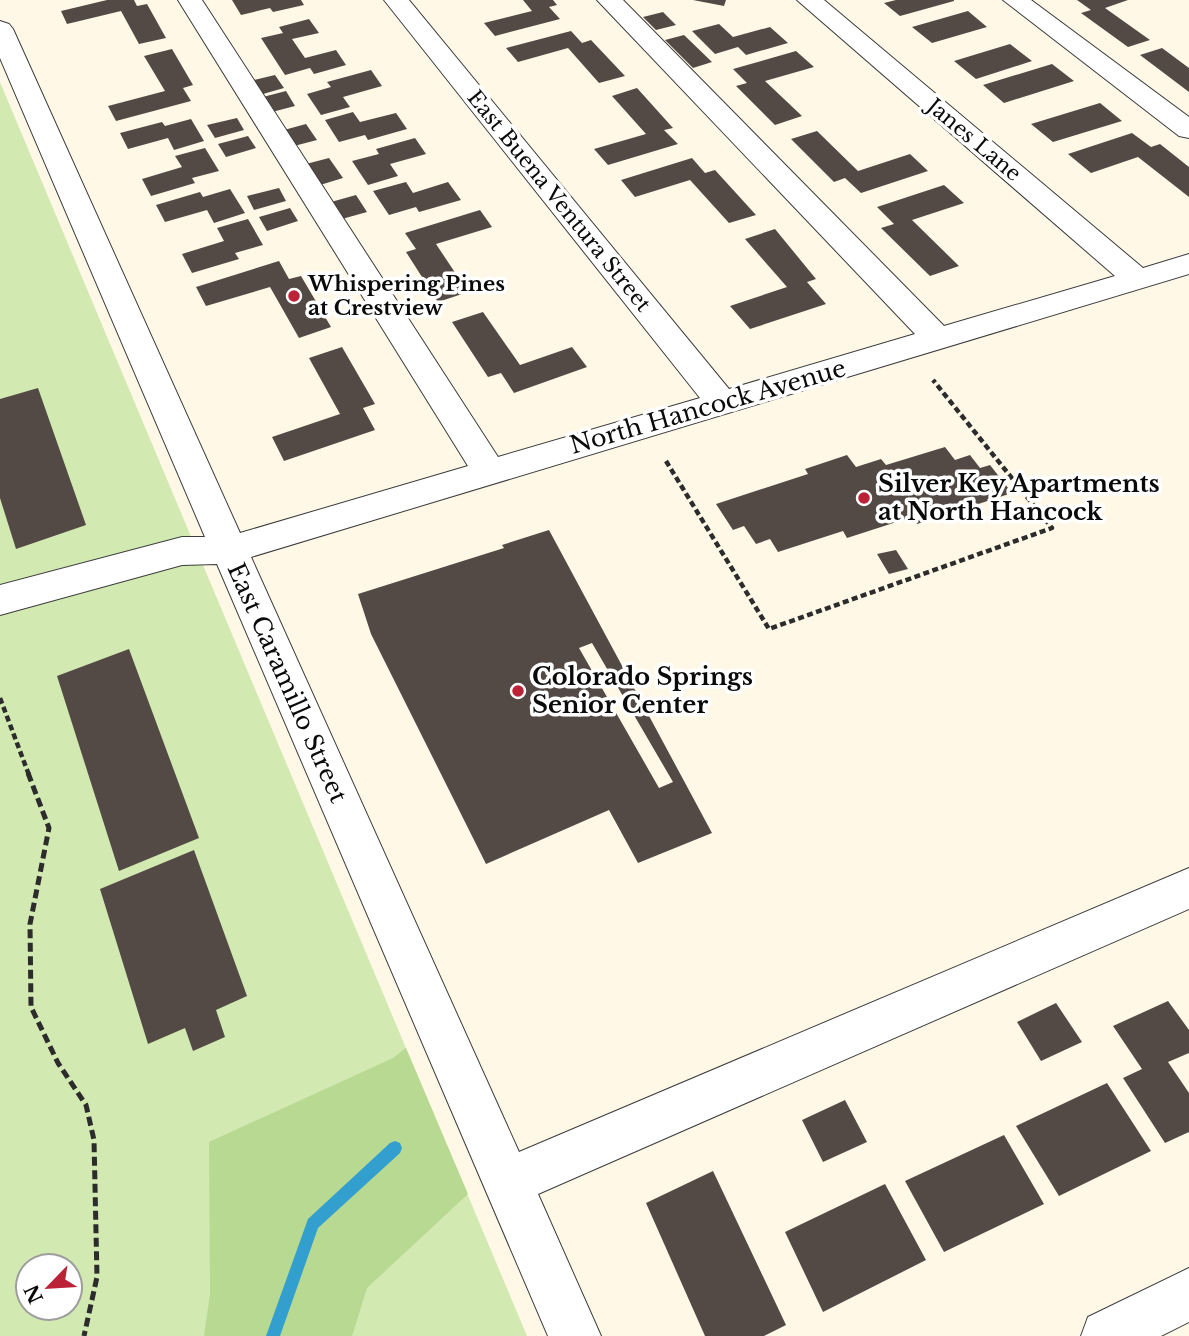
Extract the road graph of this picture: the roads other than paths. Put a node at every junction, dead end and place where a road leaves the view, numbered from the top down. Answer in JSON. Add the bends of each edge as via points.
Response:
{"nodes":[{"id":1,"x":190,"y":0,"type":"edge"},
{"id":2,"x":396,"y":0,"type":"edge"},
{"id":3,"x":609,"y":0,"type":"edge"},
{"id":4,"x":809,"y":0,"type":"edge"},
{"id":5,"x":1015,"y":0,"type":"edge"},
{"id":6,"x":0,"y":29,"type":"edge"},
{"id":7,"x":1189,"y":130,"type":"edge"},
{"id":8,"x":1189,"y":264,"type":"edge"},
{"id":9,"x":1138,"y":279,"type":"junction"},
{"id":10,"x":938,"y":339,"type":"junction"},
{"id":11,"x":722,"y":403,"type":"junction"},
{"id":12,"x":489,"y":471,"type":"junction"},
{"id":13,"x":228,"y":550,"type":"junction"},
{"id":14,"x":0,"y":600,"type":"edge"},
{"id":15,"x":1189,"y":888,"type":"edge"},
{"id":16,"x":508,"y":1182,"type":"junction"},
{"id":17,"x":1189,"y":1294,"type":"edge"},
{"id":18,"x":575,"y":1336,"type":"edge"},
{"id":19,"x":1107,"y":1336,"type":"edge"}],
"edges":[{"from":1,"to":12,"type":"street"},
{"from":2,"to":11,"type":"street","name":"East Buena Ventura Street"},
{"from":3,"to":10,"type":"street"},
{"from":4,"to":9,"type":"street","name":"Janes Lane"},
{"from":5,"to":7,"type":"street"},
{"from":6,"to":13,"type":"street","name":"East Caramillo Street"},
{"from":8,"to":9,"type":"street","name":"North Hancock Avenue"},
{"from":9,"to":10,"type":"street","name":"North Hancock Avenue"},
{"from":10,"to":11,"type":"street","name":"North Hancock Avenue"},
{"from":11,"to":12,"type":"street","name":"North Hancock Avenue"},
{"from":12,"to":13,"type":"street","name":"North Hancock Avenue"},
{"from":13,"to":14,"type":"street","name":"North Hancock Avenue","via":[[182,551]]},
{"from":13,"to":16,"type":"street","name":"East Caramillo Street"},
{"from":15,"to":16,"type":"street"},
{"from":16,"to":18,"type":"street","name":"East Caramillo Street"},
{"from":17,"to":19,"type":"street"}]}
